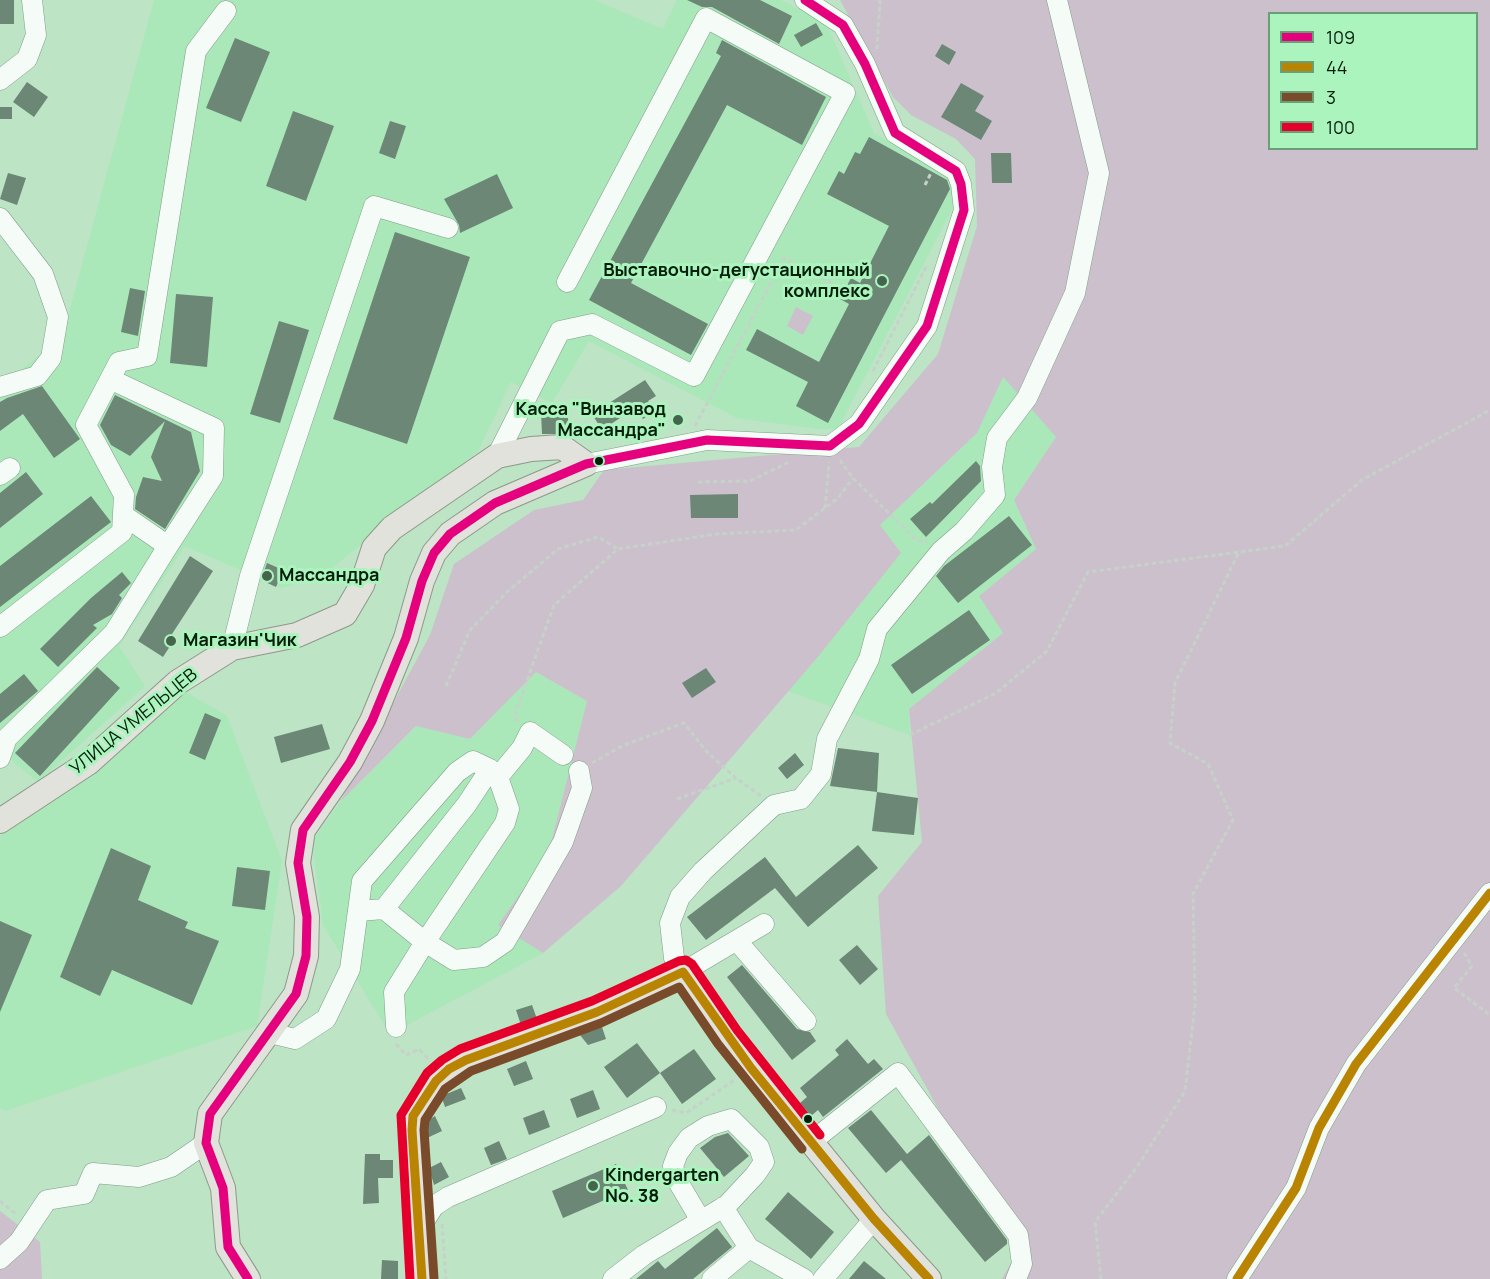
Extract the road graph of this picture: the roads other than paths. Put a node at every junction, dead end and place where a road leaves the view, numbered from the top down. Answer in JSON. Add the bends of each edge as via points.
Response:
{"nodes":[{"id":1,"x":32,"y":0,"type":"edge"},
{"id":2,"x":806,"y":0,"type":"edge"},
{"id":3,"x":1057,"y":0,"type":"edge"},
{"id":4,"x":226,"y":11,"type":"dead end"},
{"id":5,"x":0,"y":80,"type":"edge"},
{"id":6,"x":0,"y":218,"type":"edge"},
{"id":7,"x":448,"y":228,"type":"dead end"},
{"id":8,"x":567,"y":282,"type":"dead end"},
{"id":9,"x":110,"y":379,"type":"junction"},
{"id":10,"x":0,"y":387,"type":"edge"},
{"id":11,"x":497,"y":456,"type":"junction"},
{"id":12,"x":586,"y":464,"type":"junction"},
{"id":13,"x":123,"y":515,"type":"junction"},
{"id":14,"x":168,"y":546,"type":"junction"},
{"id":15,"x":0,"y":627,"type":"edge"},
{"id":16,"x":232,"y":648,"type":"junction"},
{"id":17,"x":563,"y":755,"type":"dead end"},
{"id":18,"x":0,"y":758,"type":"edge"},
{"id":19,"x":579,"y":771,"type":"road end"},
{"id":20,"x":494,"y":773,"type":"junction"},
{"id":21,"x":1,"y":817,"type":"edge"},
{"id":22,"x":1490,"y":892,"type":"edge"},
{"id":23,"x":384,"y":909,"type":"junction"},
{"id":24,"x":358,"y":911,"type":"junction"},
{"id":25,"x":764,"y":924,"type":"dead end"},
{"id":26,"x":736,"y":941,"type":"junction"},
{"id":27,"x":425,"y":942,"type":"junction"},
{"id":28,"x":683,"y":972,"type":"junction"},
{"id":29,"x":806,"y":1021,"type":"dead end"},
{"id":30,"x":396,"y":1028,"type":"road end"},
{"id":31,"x":270,"y":1033,"type":"junction"},
{"id":32,"x":656,"y":1107,"type":"road end"},
{"id":33,"x":811,"y":1142,"type":"junction"},
{"id":34,"x":206,"y":1143,"type":"junction"},
{"id":35,"x":723,"y":1207,"type":"junction"},
{"id":36,"x":700,"y":1219,"type":"junction"},
{"id":37,"x":874,"y":1219,"type":"junction"},
{"id":38,"x":431,"y":1225,"type":"junction"},
{"id":39,"x":749,"y":1248,"type":"junction"},
{"id":40,"x":0,"y":1259,"type":"edge"},
{"id":41,"x":248,"y":1279,"type":"edge"},
{"id":42,"x":422,"y":1279,"type":"edge"},
{"id":43,"x":613,"y":1279,"type":"edge"},
{"id":44,"x":712,"y":1279,"type":"edge"},
{"id":45,"x":804,"y":1279,"type":"edge"},
{"id":46,"x":823,"y":1279,"type":"edge"},
{"id":47,"x":929,"y":1279,"type":"edge"},
{"id":48,"x":1016,"y":1279,"type":"edge"},
{"id":49,"x":1238,"y":1279,"type":"edge"}],
"edges":[{"from":1,"to":5,"type":"street","via":[[36,35],[27,59]]},
{"from":2,"to":12,"type":"street","via":[[843,26],[895,133],[956,171],[961,184],[964,210],[927,326],[860,424],[827,447],[707,440]]},
{"from":3,"to":28,"type":"street","via":[[1100,173],[1076,293],[1028,398],[997,438],[992,467],[995,495],[941,551],[877,629],[869,659],[826,739],[821,774],[801,799],[774,805],[703,870],[680,897],[670,923],[674,958]]},
{"from":4,"to":9,"type":"street","via":[[196,51],[147,356],[119,362]]},
{"from":6,"to":10,"type":"street","via":[[43,274],[58,317],[51,358],[37,376]]},
{"from":7,"to":16,"type":"street","via":[[375,206],[250,576]]},
{"from":8,"to":11,"type":"street","via":[[706,18],[846,93],[694,375],[592,324],[560,331]]},
{"from":9,"to":13,"type":"street","via":[[86,425],[124,495]]},
{"from":9,"to":14,"type":"street","via":[[214,428],[213,476]]},
{"from":11,"to":12,"type":"main road","name":"УЛИЦА УМЕЛЬЦЕВ","via":[[562,447]]},
{"from":11,"to":16,"type":"main road","name":"УЛИЦА УМЕЛЬЦЕВ","via":[[392,528],[374,548],[362,585],[345,614],[297,635]]},
{"from":12,"to":31,"type":"main road","via":[[495,503],[450,534],[434,554],[372,721],[350,762],[303,830],[298,863],[307,917],[306,956],[296,994]]},
{"from":13,"to":14,"type":"street"},
{"from":13,"to":15,"type":"street","via":[[122,532]]},
{"from":14,"to":18,"type":"street","via":[[114,633],[7,738]]},
{"from":16,"to":21,"type":"main road","name":"УЛИЦА УМЕЛЬЦЕВ","via":[[178,682],[88,763]]},
{"from":17,"to":20,"type":"street","via":[[530,732],[522,748]]},
{"from":19,"to":27,"type":"street","via":[[582,788],[563,842],[505,942],[483,957],[454,960]]},
{"from":20,"to":23,"type":"street"},
{"from":20,"to":24,"type":"street","via":[[473,761],[457,772],[362,880]]},
{"from":20,"to":27,"type":"street","via":[[509,809],[505,823]]},
{"from":22,"to":49,"type":"street","via":[[1346,1080],[1319,1128],[1296,1188]]},
{"from":23,"to":24,"type":"street"},
{"from":23,"to":27,"type":"street"},
{"from":24,"to":31,"type":"street","via":[[350,969],[326,1019],[295,1039]]},
{"from":25,"to":26,"type":"street"},
{"from":26,"to":28,"type":"street"},
{"from":26,"to":29,"type":"street"},
{"from":27,"to":30,"type":"street","via":[[394,992]]},
{"from":28,"to":33,"type":"main road","via":[[727,1037]]},
{"from":28,"to":38,"type":"main road","via":[[597,1011],[466,1060],[442,1075],[413,1116],[411,1145]]},
{"from":31,"to":34,"type":"main road","via":[[210,1114]]},
{"from":32,"to":38,"type":"street","via":[[448,1197],[434,1206]]},
{"from":33,"to":37,"type":"main road"},
{"from":33,"to":48,"type":"street","via":[[898,1073],[1018,1235],[1022,1264]]},
{"from":34,"to":40,"type":"street","via":[[171,1167],[139,1176],[93,1173],[84,1194],[47,1200],[19,1242]]},
{"from":34,"to":41,"type":"main road","via":[[223,1188],[228,1246]]},
{"from":35,"to":36,"type":"street"},
{"from":35,"to":36,"type":"street","via":[[764,1162],[759,1147],[731,1119],[708,1126],[689,1138],[673,1166]]},
{"from":35,"to":39,"type":"street"},
{"from":36,"to":43,"type":"street"},
{"from":37,"to":46,"type":"street"},
{"from":37,"to":47,"type":"main road"},
{"from":38,"to":42,"type":"main road"},
{"from":39,"to":44,"type":"street"},
{"from":39,"to":45,"type":"street"}]}
